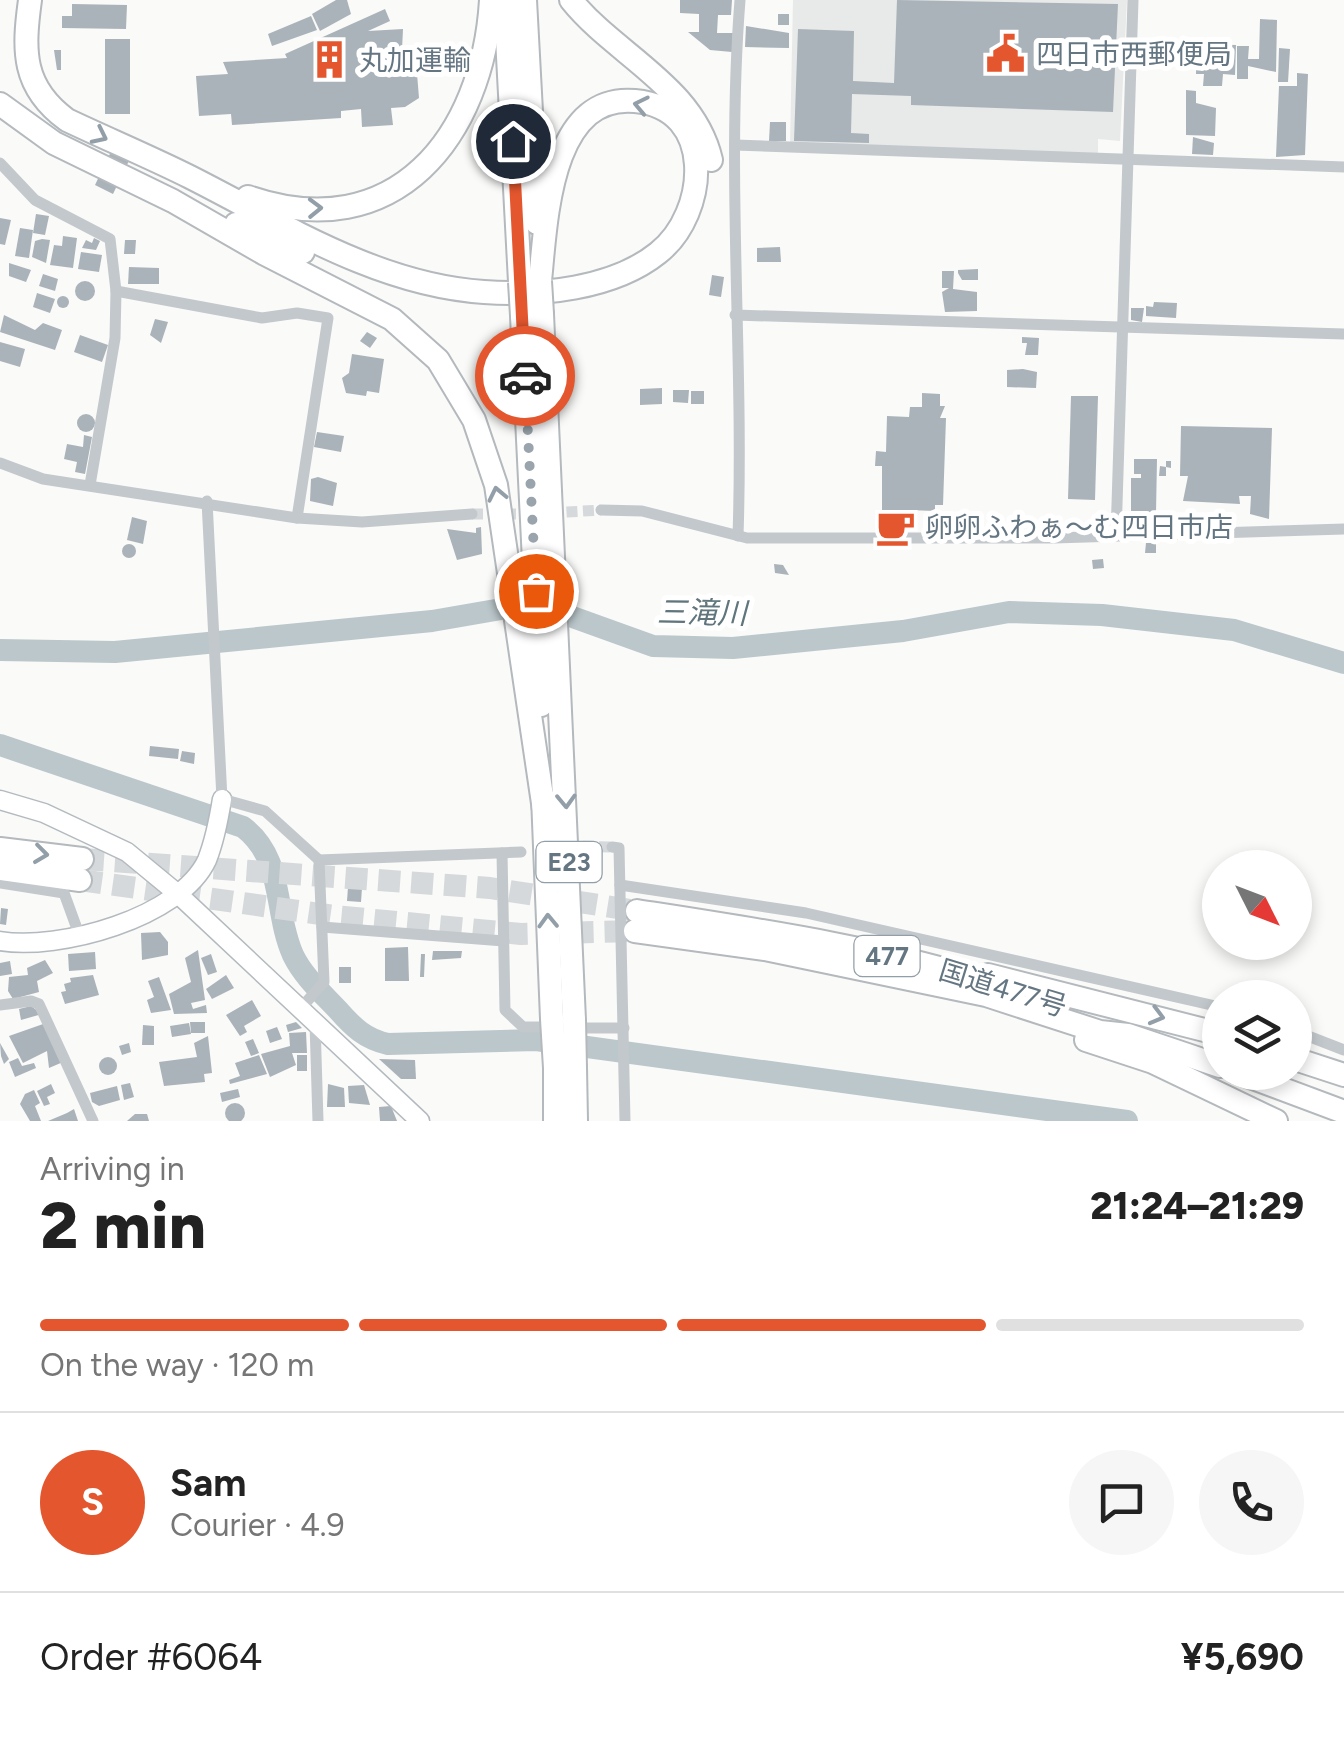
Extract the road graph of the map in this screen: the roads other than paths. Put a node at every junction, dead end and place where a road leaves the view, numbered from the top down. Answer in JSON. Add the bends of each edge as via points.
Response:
{"nodes":[{"id":1,"x":30,"y":0,"type":"edge"},
{"id":2,"x":48,"y":0,"type":"edge"},
{"id":3,"x":491,"y":0,"type":"edge"},
{"id":4,"x":505,"y":0,"type":"edge"},
{"id":5,"x":524,"y":0,"type":"edge"},
{"id":6,"x":571,"y":0,"type":"edge"},
{"id":7,"x":740,"y":0,"type":"edge"},
{"id":8,"x":1133,"y":0,"type":"edge"},
{"id":9,"x":28,"y":76,"type":"junction"},
{"id":10,"x":0,"y":104,"type":"edge"},
{"id":11,"x":736,"y":145,"type":"junction"},
{"id":12,"x":1128,"y":161,"type":"junction"},
{"id":13,"x":0,"y":163,"type":"edge"},
{"id":14,"x":1344,"y":166,"type":"edge"},
{"id":15,"x":188,"y":176,"type":"junction"},
{"id":16,"x":174,"y":201,"type":"junction"},
{"id":17,"x":530,"y":281,"type":"junction"},
{"id":18,"x":116,"y":291,"type":"junction"},
{"id":19,"x":735,"y":314,"type":"junction"},
{"id":20,"x":1125,"y":328,"type":"junction"},
{"id":21,"x":1344,"y":334,"type":"edge"},
{"id":22,"x":0,"y":463,"type":"edge"},
{"id":23,"x":90,"y":485,"type":"junction"},
{"id":24,"x":207,"y":501,"type":"junction"},
{"id":25,"x":601,"y":510,"type":"tunnel mouth"},
{"id":26,"x":472,"y":514,"type":"tunnel mouth"},
{"id":27,"x":298,"y":518,"type":"junction"},
{"id":28,"x":1344,"y":529,"type":"edge"},
{"id":29,"x":738,"y":536,"type":"junction"},
{"id":30,"x":1116,"y":536,"type":"junction"},
{"id":31,"x":544,"y":702,"type":"junction"},
{"id":32,"x":0,"y":800,"type":"edge"},
{"id":33,"x":221,"y":805,"type":"junction"},
{"id":34,"x":612,"y":848,"type":"dead end"},
{"id":35,"x":0,"y":849,"type":"edge"},
{"id":36,"x":521,"y":852,"type":"dead end"},
{"id":37,"x":502,"y":853,"type":"junction"},
{"id":38,"x":319,"y":860,"type":"junction"},
{"id":39,"x":0,"y":869,"type":"edge"},
{"id":40,"x":0,"y":883,"type":"edge"},
{"id":41,"x":620,"y":885,"type":"junction"},
{"id":42,"x":178,"y":894,"type":"junction"},
{"id":43,"x":322,"y":926,"type":"junction"},
{"id":44,"x":80,"y":937,"type":"junction"},
{"id":45,"x":504,"y":940,"type":"junction"},
{"id":46,"x":0,"y":941,"type":"edge"},
{"id":47,"x":926,"y":964,"type":"junction"},
{"id":48,"x":904,"y":980,"type":"junction"},
{"id":49,"x":305,"y":1003,"type":"junction"},
{"id":50,"x":1202,"y":1003,"type":"edge"},
{"id":51,"x":0,"y":1005,"type":"edge"},
{"id":52,"x":563,"y":1019,"type":"junction"},
{"id":53,"x":315,"y":1023,"type":"junction"},
{"id":54,"x":1202,"y":1029,"type":"edge"},
{"id":55,"x":624,"y":1035,"type":"junction"},
{"id":56,"x":1128,"y":1035,"type":"junction"},
{"id":57,"x":1312,"y":1038,"type":"edge"},
{"id":58,"x":1344,"y":1050,"type":"edge"},
{"id":59,"x":1202,"y":1060,"type":"edge"},
{"id":60,"x":1312,"y":1065,"type":"edge"},
{"id":61,"x":566,"y":1068,"type":"junction"},
{"id":62,"x":1344,"y":1075,"type":"edge"},
{"id":63,"x":1285,"y":1090,"type":"edge"},
{"id":64,"x":1344,"y":1112,"type":"edge"},
{"id":65,"x":94,"y":1121,"type":"edge"},
{"id":66,"x":318,"y":1121,"type":"edge"},
{"id":67,"x":420,"y":1121,"type":"edge"},
{"id":68,"x":555,"y":1121,"type":"edge"},
{"id":69,"x":576,"y":1121,"type":"edge"},
{"id":70,"x":625,"y":1121,"type":"edge"},
{"id":71,"x":1276,"y":1121,"type":"edge"}],
"edges":[{"from":1,"to":9,"type":"highway"},
{"from":2,"to":9,"type":"highway","via":[[33,28]]},
{"from":15,"to":3,"type":"highway","one_way":true,"via":[[306,209],[348,205],[404,182],[437,154],[472,101],[486,58]]},
{"from":4,"to":17,"type":"highway"},
{"from":5,"to":17,"type":"highway"},
{"from":6,"to":16,"type":"highway","via":[[677,98],[708,147],[713,183],[705,219],[684,250],[644,279],[596,297],[547,304],[448,302],[392,289]]},
{"from":7,"to":11,"type":"street"},
{"from":8,"to":12,"type":"street"},
{"from":9,"to":15,"type":"highway","one_way":true,"via":[[66,120]]},
{"from":10,"to":16,"type":"highway","via":[[54,144]]},
{"from":11,"to":12,"type":"street"},
{"from":11,"to":19,"type":"street"},
{"from":12,"to":14,"type":"street"},
{"from":12,"to":20,"type":"street"},
{"from":13,"to":18,"type":"street","via":[[35,200],[110,239]]},
{"from":15,"to":17,"type":"highway","one_way":true,"via":[[390,272],[484,292],[558,288],[643,264],[684,226],[696,197],[696,164],[684,132],[664,112],[619,102],[590,114],[568,137]]},
{"from":31,"to":16,"type":"highway","one_way":true,"via":[[512,591],[486,453],[438,360],[392,319]]},
{"from":17,"to":31,"type":"highway","bridge":true,"via":[[547,589]]},
{"from":18,"to":23,"type":"street","via":[[116,338]]},
{"from":18,"to":27,"type":"street","via":[[262,318],[297,312],[328,318]]},
{"from":19,"to":20,"type":"street"},
{"from":19,"to":29,"type":"street","via":[[742,409]]},
{"from":20,"to":21,"type":"street"},
{"from":20,"to":30,"type":"street"},
{"from":22,"to":23,"type":"street"},
{"from":23,"to":24,"type":"street"},
{"from":24,"to":27,"type":"street"},
{"from":24,"to":33,"type":"street"},
{"from":25,"to":29,"type":"street","via":[[642,511]]},
{"from":26,"to":27,"type":"street","via":[[362,522]]},
{"from":28,"to":30,"type":"street"},
{"from":29,"to":30,"type":"street"},
{"from":31,"to":52,"type":"highway","number":"E23","one_way":true},
{"from":52,"to":31,"type":"highway","number":"E23","one_way":true,"via":[[544,810]]},
{"from":32,"to":42,"type":"street","via":[[127,852]]},
{"from":33,"to":38,"type":"street","via":[[264,811]]},
{"from":33,"to":42,"type":"street","via":[[206,860]]},
{"from":34,"to":41,"type":"street","via":[[619,848]]},
{"from":35,"to":39,"type":"highway","one_way":true,"via":[[81,870]]},
{"from":36,"to":37,"type":"street"},
{"from":37,"to":38,"type":"street"},
{"from":37,"to":45,"type":"street"},
{"from":38,"to":43,"type":"street"},
{"from":40,"to":44,"type":"street","via":[[64,893]]},
{"from":41,"to":50,"type":"street","via":[[806,913]]},
{"from":41,"to":55,"type":"street"},
{"from":42,"to":44,"type":"street"},
{"from":42,"to":49,"type":"street"},
{"from":43,"to":45,"type":"street"},
{"from":43,"to":49,"type":"street","via":[[323,983]]},
{"from":44,"to":46,"type":"street"},
{"from":45,"to":55,"type":"street","via":[[505,1010],[511,1020],[524,1027]]},
{"from":47,"to":48,"type":"highway","name":"国道477号","number":"477","via":[[636,921]]},
{"from":47,"to":54,"type":"highway","number":"477","one_way":true},
{"from":47,"to":56,"type":"highway","name":"国道477号","number":"477","via":[[1108,1020]]},
{"from":48,"to":56,"type":"highway","name":"国道477号","number":"477"},
{"from":48,"to":71,"type":"highway","number":"477","via":[[1153,1062]]},
{"from":49,"to":53,"type":"street"},
{"from":51,"to":65,"type":"street","via":[[31,1000],[45,1012]]},
{"from":52,"to":61,"type":"highway","bridge":true},
{"from":53,"to":66,"type":"street"},
{"from":53,"to":67,"type":"street"},
{"from":55,"to":70,"type":"street"},
{"from":56,"to":59,"type":"highway","name":"国道477号","number":"477"},
{"from":57,"to":58,"type":"street"},
{"from":60,"to":62,"type":"highway"},
{"from":61,"to":68,"type":"highway"},
{"from":61,"to":69,"type":"highway"},
{"from":63,"to":64,"type":"highway"}]}
